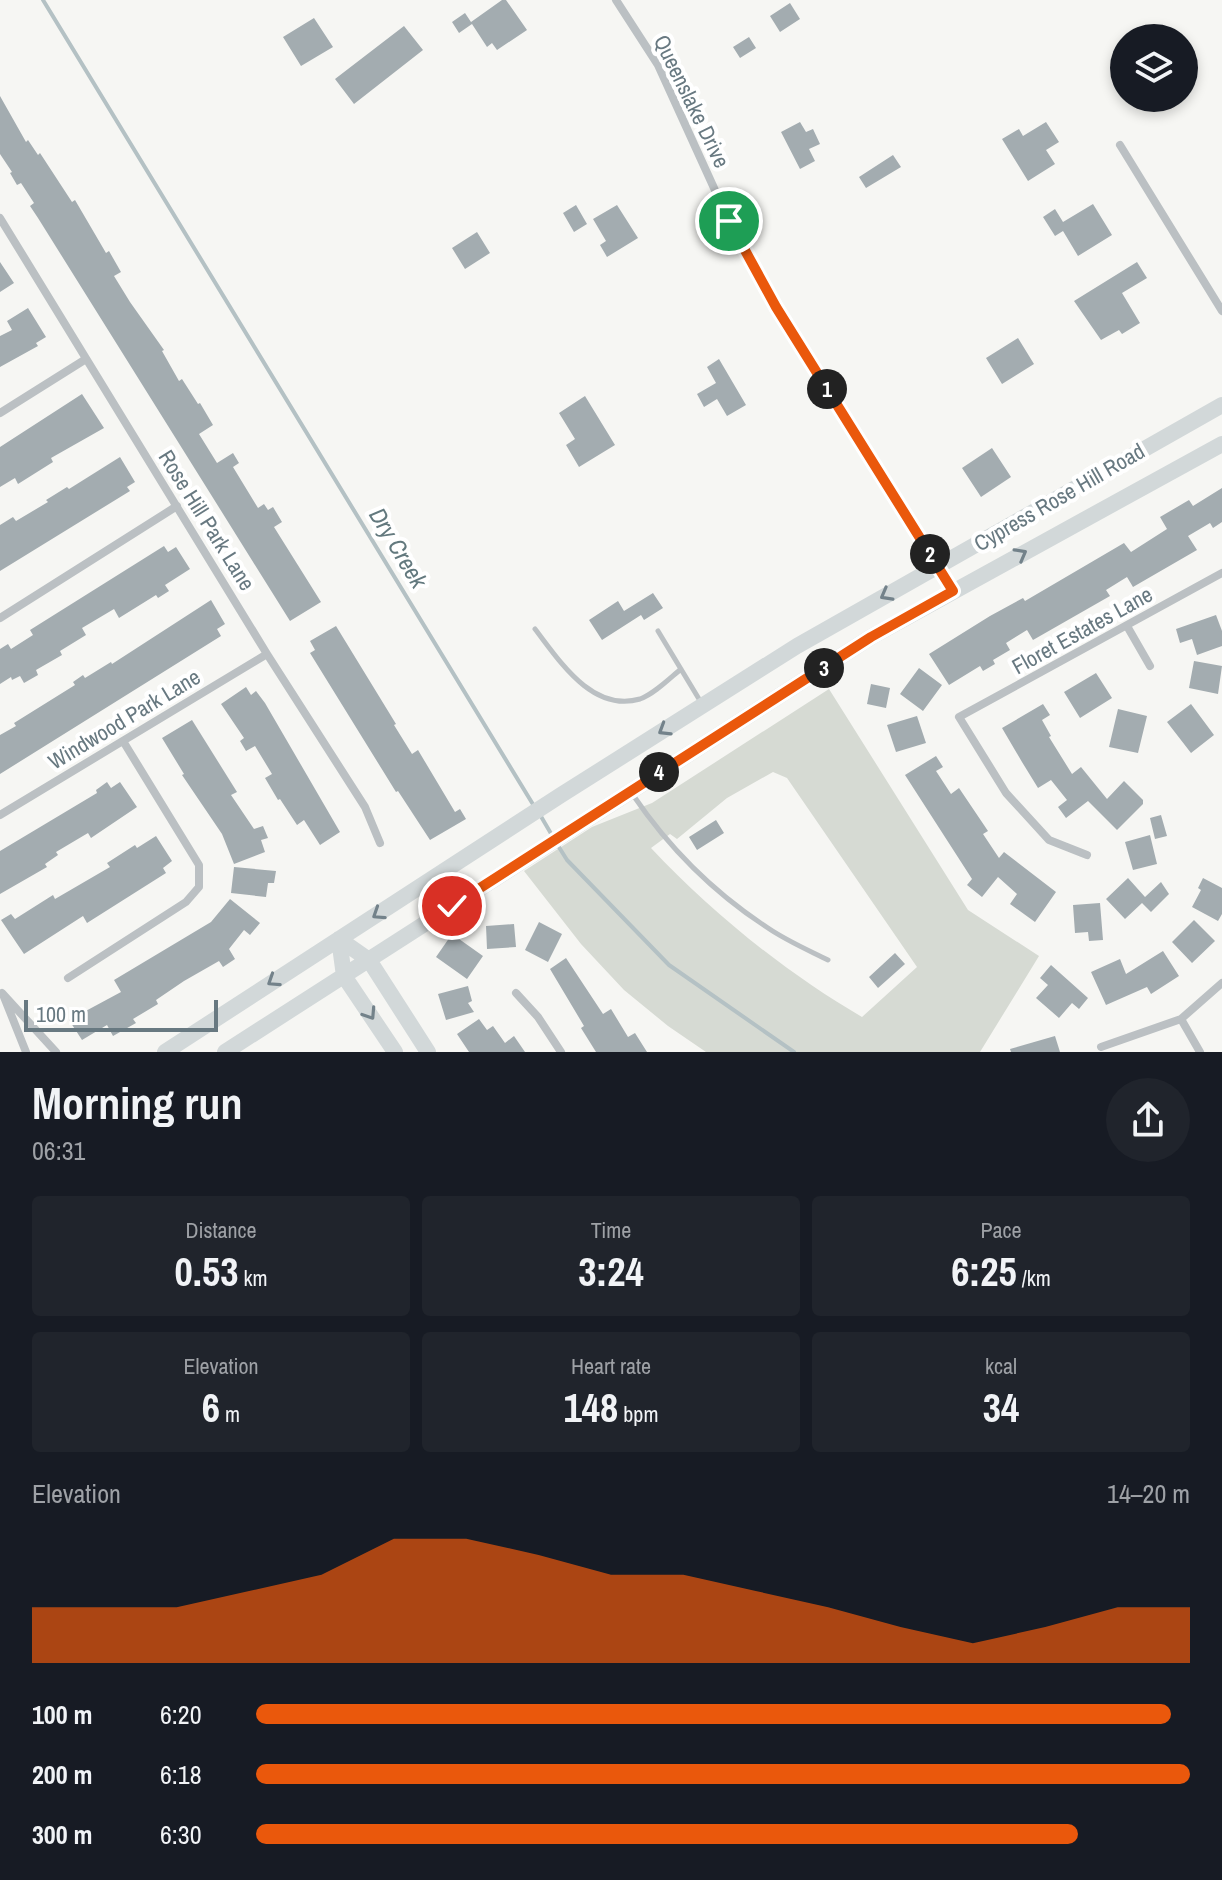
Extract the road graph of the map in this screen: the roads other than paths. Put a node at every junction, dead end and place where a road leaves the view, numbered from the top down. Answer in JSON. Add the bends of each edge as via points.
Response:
{"nodes":[{"id":1,"x":616,"y":0,"type":"edge"},
{"id":2,"x":1120,"y":145,"type":"dead end"},
{"id":3,"x":0,"y":218,"type":"edge"},
{"id":4,"x":1222,"y":311,"type":"edge"},
{"id":5,"x":86,"y":359,"type":"junction"},
{"id":6,"x":1222,"y":405,"type":"edge"},
{"id":7,"x":0,"y":413,"type":"edge"},
{"id":8,"x":1222,"y":444,"type":"edge"},
{"id":9,"x":177,"y":506,"type":"junction"},
{"id":10,"x":938,"y":567,"type":"junction"},
{"id":11,"x":1222,"y":573,"type":"edge"},
{"id":12,"x":953,"y":591,"type":"junction"},
{"id":13,"x":0,"y":618,"type":"edge"},
{"id":14,"x":1127,"y":626,"type":"junction"},
{"id":15,"x":535,"y":629,"type":"dead end"},
{"id":16,"x":658,"y":631,"type":"dead end"},
{"id":17,"x":267,"y":654,"type":"junction"},
{"id":18,"x":1150,"y":666,"type":"dead end"},
{"id":19,"x":681,"y":669,"type":"junction"},
{"id":20,"x":703,"y":705,"type":"junction"},
{"id":21,"x":123,"y":741,"type":"junction"},
{"id":22,"x":630,"y":790,"type":"junction"},
{"id":23,"x":0,"y":815,"type":"edge"},
{"id":24,"x":380,"y":843,"type":"dead end"},
{"id":25,"x":1087,"y":855,"type":"dead end"},
{"id":26,"x":339,"y":939,"type":"junction"},
{"id":27,"x":369,"y":960,"type":"junction"},
{"id":28,"x":828,"y":960,"type":"dead end"},
{"id":29,"x":344,"y":976,"type":"junction"},
{"id":30,"x":68,"y":978,"type":"dead end"},
{"id":31,"x":1222,"y":983,"type":"edge"},
{"id":32,"x":1,"y":992,"type":"edge"},
{"id":33,"x":516,"y":993,"type":"dead end"},
{"id":34,"x":1181,"y":1019,"type":"junction"},
{"id":35,"x":1101,"y":1047,"type":"dead end"},
{"id":36,"x":26,"y":1052,"type":"edge"},
{"id":37,"x":56,"y":1052,"type":"edge"},
{"id":38,"x":165,"y":1052,"type":"edge"},
{"id":39,"x":225,"y":1052,"type":"edge"},
{"id":40,"x":395,"y":1052,"type":"edge"},
{"id":41,"x":428,"y":1052,"type":"edge"},
{"id":42,"x":561,"y":1052,"type":"edge"},
{"id":43,"x":1200,"y":1052,"type":"edge"}],
"edges":[{"from":1,"to":10,"type":"street","name":"Queenslake Drive","via":[[658,65],[761,280]]},
{"from":2,"to":4,"type":"street"},
{"from":3,"to":5,"type":"street","name":"Rose Hill Park Lane"},
{"from":5,"to":7,"type":"street"},
{"from":5,"to":9,"type":"street","name":"Rose Hill Park Lane"},
{"from":6,"to":10,"type":"main road","name":"Cypress Rose Hill Road"},
{"from":12,"to":8,"type":"main road","name":"Cypress Rose Hill Road","one_way":true},
{"from":9,"to":13,"type":"street"},
{"from":9,"to":17,"type":"street","name":"Rose Hill Park Lane"},
{"from":10,"to":12,"type":"street","name":"Queenslake Drive"},
{"from":10,"to":20,"type":"main road","name":"Cypress Rose Hill Road","one_way":true},
{"from":11,"to":14,"type":"street","name":"Floret Estates Lane"},
{"from":12,"to":22,"type":"main road","name":"Cypress Rose Hill Road"},
{"from":14,"to":18,"type":"street"},
{"from":14,"to":25,"type":"street","name":"Floret Estates Lane","via":[[959,717],[1006,793],[1049,840]]},
{"from":15,"to":19,"type":"lane","via":[[567,670],[598,696],[615,701],[640,699]]},
{"from":16,"to":19,"type":"lane"},
{"from":17,"to":21,"type":"street","name":"Windwood Park Lane"},
{"from":17,"to":24,"type":"street","name":"Rose Hill Park Lane","via":[[365,807]]},
{"from":19,"to":20,"type":"lane"},
{"from":20,"to":26,"type":"main road","name":"Cypress Rose Hill Road","one_way":true},
{"from":21,"to":23,"type":"street","name":"Windwood Park Lane"},
{"from":21,"to":30,"type":"street","via":[[199,865],[199,887],[186,902]]},
{"from":22,"to":27,"type":"main road","name":"Cypress Rose Hill Road"},
{"from":22,"to":28,"type":"lane","via":[[710,885],[769,929]]},
{"from":26,"to":27,"type":"main road"},
{"from":26,"to":29,"type":"main road"},
{"from":26,"to":38,"type":"main road","name":"Cypress Rose Hill Road","one_way":true},
{"from":27,"to":29,"type":"main road","name":"Cypress Rose Hill Road"},
{"from":27,"to":41,"type":"main road"},
{"from":29,"to":39,"type":"main road","name":"Cypress Rose Hill Road"},
{"from":29,"to":40,"type":"main road","one_way":true},
{"from":31,"to":34,"type":"street"},
{"from":32,"to":36,"type":"street"},
{"from":32,"to":37,"type":"street"},
{"from":33,"to":42,"type":"street"},
{"from":34,"to":35,"type":"street"},
{"from":34,"to":43,"type":"street"}]}
